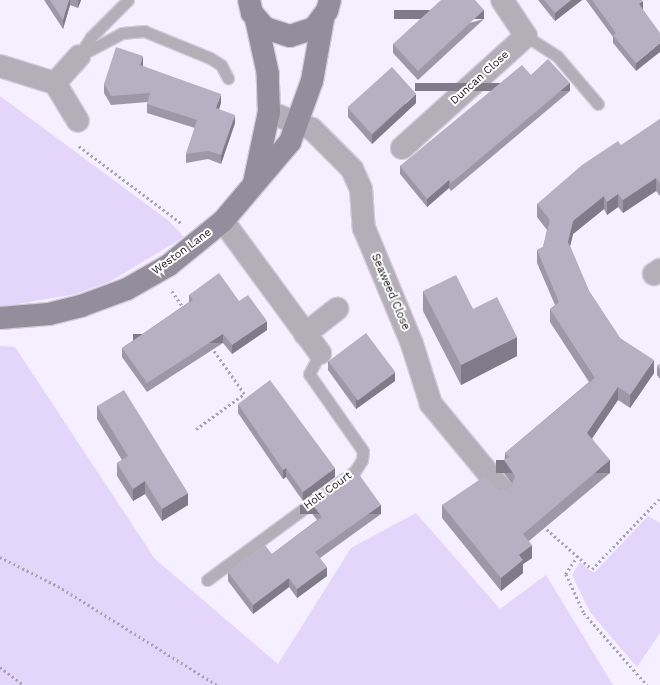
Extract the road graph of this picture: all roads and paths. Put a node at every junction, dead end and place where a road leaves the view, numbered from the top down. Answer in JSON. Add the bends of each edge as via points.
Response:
{"nodes":[{"id":1,"x":128,"y":0,"type":"edge"},
{"id":2,"x":502,"y":0,"type":"edge"},
{"id":3,"x":249,"y":6,"type":"edge"},
{"id":4,"x":327,"y":9,"type":"edge"},
{"id":5,"x":526,"y":36,"type":"junction"},
{"id":6,"x":79,"y":56,"type":"junction"},
{"id":7,"x":0,"y":66,"type":"edge"},
{"id":8,"x":228,"y":78,"type":"dead end"},
{"id":9,"x":55,"y":83,"type":"junction"},
{"id":10,"x":598,"y":104,"type":"dead end"},
{"id":11,"x":269,"y":112,"type":"junction"},
{"id":12,"x":78,"y":122,"type":"joint"},
{"id":13,"x":299,"y":124,"type":"junction"},
{"id":14,"x":402,"y":148,"type":"dead end"},
{"id":15,"x":254,"y":183,"type":"junction"},
{"id":16,"x":223,"y":221,"type":"junction"},
{"id":17,"x":203,"y":239,"type":"junction"},
{"id":18,"x":158,"y":271,"type":"junction"},
{"id":19,"x":185,"y":310,"type":"edge"},
{"id":20,"x":337,"y":310,"type":"dead end"},
{"id":21,"x":0,"y":318,"type":"edge"},
{"id":22,"x":305,"y":334,"type":"junction"},
{"id":23,"x":208,"y":342,"type":"edge"},
{"id":24,"x":320,"y":353,"type":"joint"},
{"id":25,"x":196,"y":429,"type":"dead end"},
{"id":26,"x":503,"y":491,"type":"edge"},
{"id":27,"x":660,"y":498,"type":"edge"},
{"id":28,"x":539,"y":523,"type":"edge"},
{"id":29,"x":578,"y":556,"type":"junction"},
{"id":30,"x":0,"y":557,"type":"edge"},
{"id":31,"x":207,"y":580,"type":"dead end"},
{"id":32,"x":0,"y":667,"type":"edge"},
{"id":33,"x":24,"y":685,"type":"edge"},
{"id":34,"x":217,"y":685,"type":"edge"},
{"id":35,"x":647,"y":685,"type":"edge"}],
"edges":[{"from":1,"to":6,"type":"lane","via":[[90,37]]},
{"from":2,"to":5,"type":"street"},
{"from":3,"to":4,"type":"street","via":[[277,34],[290,36],[309,30]]},
{"from":3,"to":11,"type":"street","name":"Weston Lane","via":[[268,74]]},
{"from":4,"to":13,"type":"street","name":"Weston Lane","via":[[318,59]]},
{"from":5,"to":10,"type":"lane","via":[[556,56]]},
{"from":5,"to":14,"type":"street","name":"Duncan Close"},
{"from":6,"to":8,"type":"lane","via":[[122,33],[144,31],[210,58],[221,65]]},
{"from":6,"to":9,"type":"street"},
{"from":7,"to":9,"type":"street"},
{"from":9,"to":12,"type":"street"},
{"from":11,"to":13,"type":"street","name":"Seaweed Close"},
{"from":11,"to":15,"type":"street","name":"Weston Lane"},
{"from":12,"to":17,"type":"path","via":[[70,139]]},
{"from":13,"to":15,"type":"street","name":"Weston Lane","via":[[282,156]]},
{"from":13,"to":26,"type":"street","name":"Seaweed Close","via":[[332,146],[352,169],[361,190],[364,228],[412,344],[431,404]]},
{"from":15,"to":16,"type":"street","name":"Weston Lane"},
{"from":16,"to":17,"type":"street","name":"Weston Lane"},
{"from":16,"to":22,"type":"street","name":"Holt Court"},
{"from":17,"to":18,"type":"street","name":"Weston Lane"},
{"from":18,"to":19,"type":"path"},
{"from":18,"to":21,"type":"street","name":"Weston Lane","via":[[127,288],[81,306],[50,314]]},
{"from":20,"to":22,"type":"street"},
{"from":22,"to":24,"type":"street","name":"Holt Court"},
{"from":23,"to":25,"type":"path","via":[[244,394]]},
{"from":24,"to":31,"type":"lane","name":"Holt Court","via":[[309,374],[363,450],[362,460],[355,471]]},
{"from":27,"to":29,"type":"path","via":[[592,569]]},
{"from":28,"to":29,"type":"path"},
{"from":29,"to":35,"type":"path","via":[[566,574],[584,613]]},
{"from":30,"to":34,"type":"path","via":[[65,590]]},
{"from":32,"to":33,"type":"path"}]}
